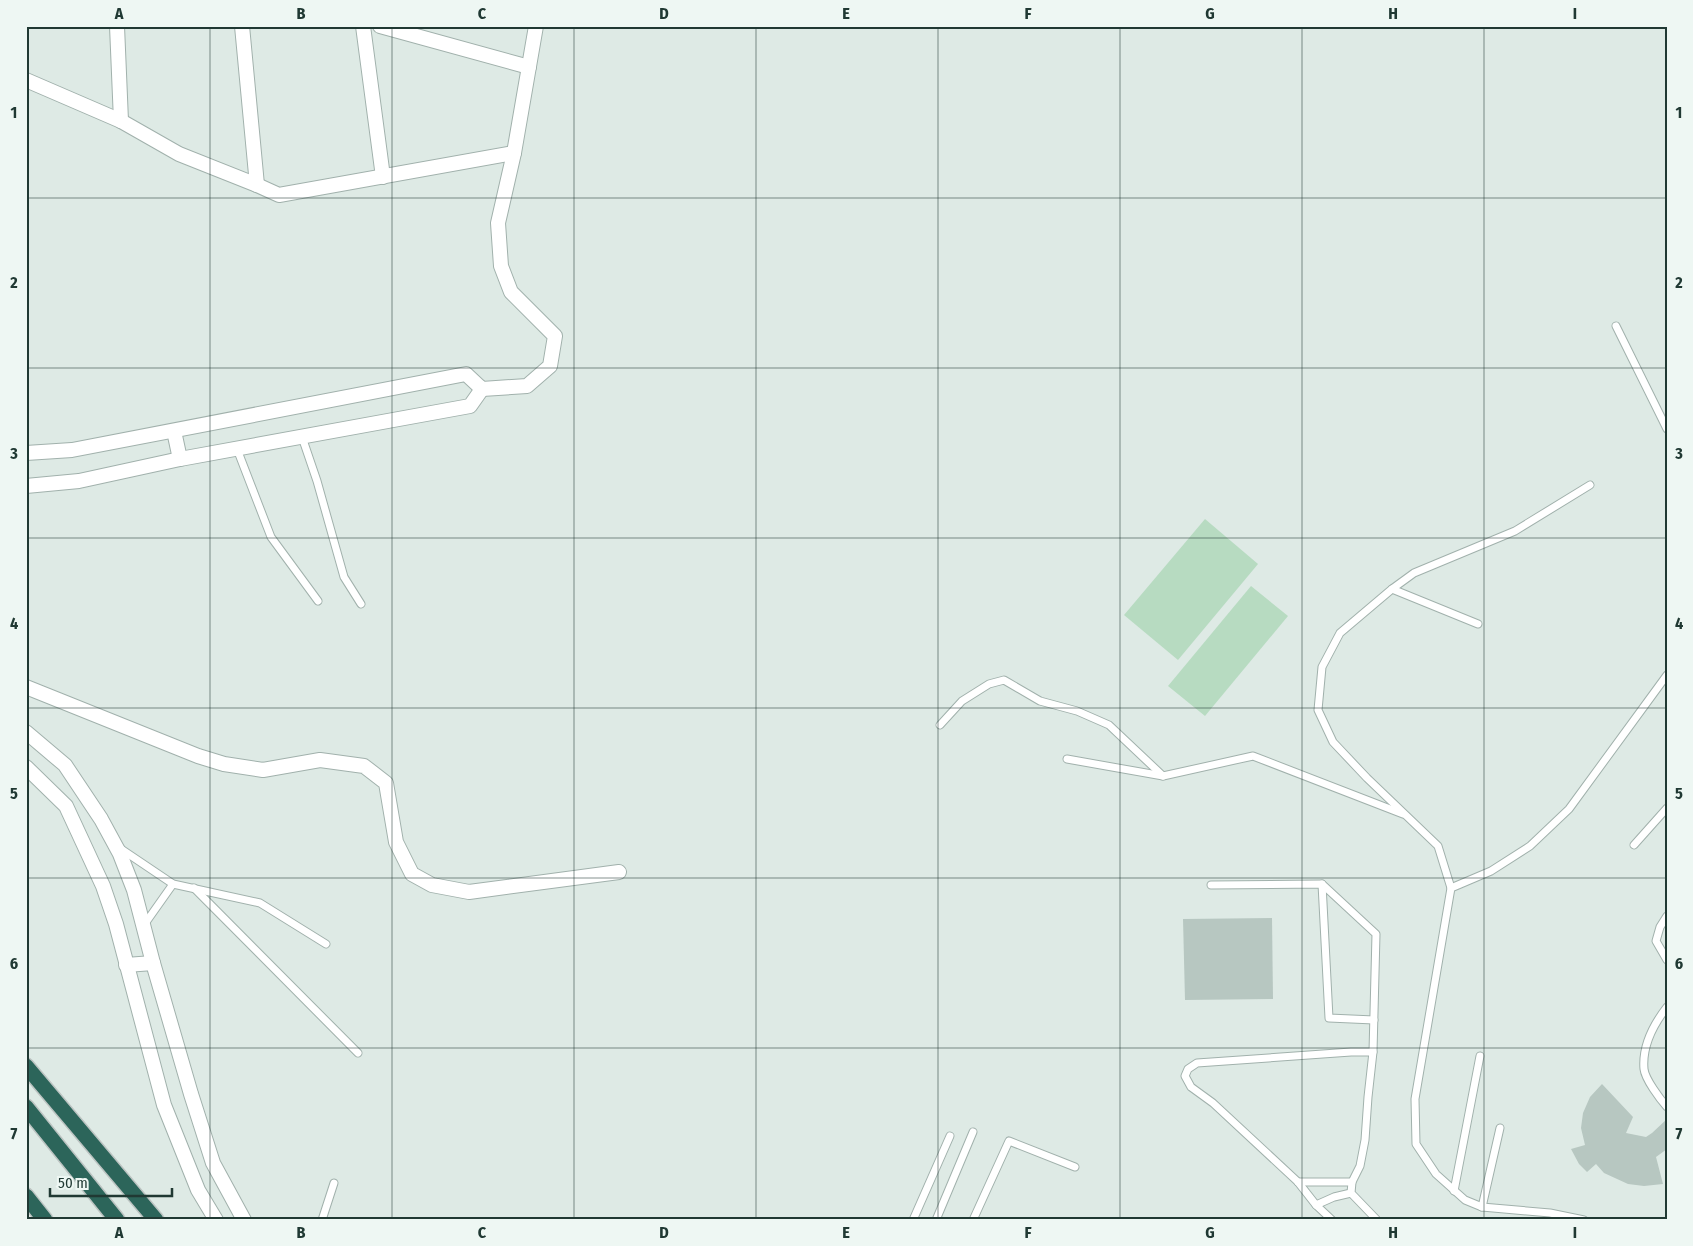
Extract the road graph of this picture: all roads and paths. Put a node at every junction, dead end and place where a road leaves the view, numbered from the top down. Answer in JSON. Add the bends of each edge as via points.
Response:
{"nodes":[{"id":1,"x":117,"y":26,"type":"edge"},
{"id":2,"x":242,"y":26,"type":"edge"},
{"id":3,"x":363,"y":26,"type":"edge"},
{"id":4,"x":380,"y":26,"type":"edge"},
{"id":5,"x":536,"y":26,"type":"edge"},
{"id":6,"x":530,"y":68,"type":"junction"},
{"id":7,"x":26,"y":80,"type":"edge"},
{"id":8,"x":121,"y":121,"type":"junction"},
{"id":9,"x":514,"y":153,"type":"junction"},
{"id":10,"x":384,"y":177,"type":"junction"},
{"id":11,"x":257,"y":185,"type":"junction"},
{"id":12,"x":1616,"y":326,"type":"dead end"},
{"id":13,"x":482,"y":389,"type":"junction"},
{"id":14,"x":1667,"y":429,"type":"edge"},
{"id":15,"x":174,"y":431,"type":"junction"},
{"id":16,"x":302,"y":437,"type":"junction"},
{"id":17,"x":237,"y":448,"type":"junction"},
{"id":18,"x":26,"y":453,"type":"edge"},
{"id":19,"x":180,"y":459,"type":"junction"},
{"id":20,"x":1590,"y":485,"type":"dead end"},
{"id":21,"x":26,"y":486,"type":"edge"},
{"id":22,"x":1392,"y":588,"type":"junction"},
{"id":23,"x":318,"y":601,"type":"dead end"},
{"id":24,"x":361,"y":604,"type":"dead end"},
{"id":25,"x":1478,"y":624,"type":"dead end"},
{"id":26,"x":1667,"y":675,"type":"edge"},
{"id":27,"x":26,"y":687,"type":"edge"},
{"id":28,"x":940,"y":725,"type":"dead end"},
{"id":29,"x":26,"y":732,"type":"edge"},
{"id":30,"x":1068,"y":759,"type":"dead end"},
{"id":31,"x":26,"y":768,"type":"edge"},
{"id":32,"x":1164,"y":776,"type":"junction"},
{"id":33,"x":1667,"y":808,"type":"edge"},
{"id":34,"x":1407,"y":815,"type":"junction"},
{"id":35,"x":114,"y":845,"type":"junction"},
{"id":36,"x":1634,"y":845,"type":"dead end"},
{"id":37,"x":618,"y":872,"type":"dead end"},
{"id":38,"x":173,"y":884,"type":"junction"},
{"id":39,"x":1322,"y":884,"type":"junction"},
{"id":40,"x":1211,"y":885,"type":"dead end"},
{"id":41,"x":193,"y":888,"type":"junction"},
{"id":42,"x":1451,"y":888,"type":"junction"},
{"id":43,"x":1667,"y":916,"type":"edge"},
{"id":44,"x":143,"y":926,"type":"junction"},
{"id":45,"x":326,"y":944,"type":"dead end"},
{"id":46,"x":1667,"y":960,"type":"edge"},
{"id":47,"x":153,"y":963,"type":"junction"},
{"id":48,"x":126,"y":965,"type":"junction"},
{"id":49,"x":1667,"y":1007,"type":"edge"},
{"id":50,"x":1374,"y":1020,"type":"junction"},
{"id":51,"x":1373,"y":1052,"type":"junction"},
{"id":52,"x":358,"y":1053,"type":"dead end"},
{"id":53,"x":1480,"y":1056,"type":"dead end"},
{"id":54,"x":26,"y":1066,"type":"edge"},
{"id":55,"x":26,"y":1107,"type":"edge"},
{"id":56,"x":1667,"y":1107,"type":"edge"},
{"id":57,"x":1500,"y":1128,"type":"dead end"},
{"id":58,"x":973,"y":1132,"type":"dead end"},
{"id":59,"x":950,"y":1136,"type":"dead end"},
{"id":60,"x":1076,"y":1167,"type":"dead end"},
{"id":61,"x":1298,"y":1182,"type":"junction"},
{"id":62,"x":1352,"y":1182,"type":"junction"},
{"id":63,"x":334,"y":1183,"type":"dead end"},
{"id":64,"x":1454,"y":1190,"type":"junction"},
{"id":65,"x":1351,"y":1193,"type":"junction"},
{"id":66,"x":26,"y":1196,"type":"edge"},
{"id":67,"x":1316,"y":1205,"type":"junction"},
{"id":68,"x":1482,"y":1207,"type":"junction"},
{"id":69,"x":45,"y":1220,"type":"edge"},
{"id":70,"x":117,"y":1220,"type":"edge"},
{"id":71,"x":156,"y":1220,"type":"edge"},
{"id":72,"x":216,"y":1220,"type":"edge"},
{"id":73,"x":244,"y":1220,"type":"edge"},
{"id":74,"x":322,"y":1220,"type":"edge"},
{"id":75,"x":913,"y":1220,"type":"edge"},
{"id":76,"x":936,"y":1220,"type":"edge"},
{"id":77,"x":973,"y":1220,"type":"edge"},
{"id":78,"x":1332,"y":1220,"type":"edge"},
{"id":79,"x":1377,"y":1220,"type":"edge"},
{"id":80,"x":1584,"y":1220,"type":"edge"}],
"edges":[{"from":1,"to":8,"type":"street"},
{"from":2,"to":11,"type":"street"},
{"from":3,"to":10,"type":"street"},
{"from":4,"to":6,"type":"street"},
{"from":5,"to":6,"type":"street"},
{"from":6,"to":9,"type":"street"},
{"from":7,"to":8,"type":"street"},
{"from":8,"to":11,"type":"street","via":[[179,154]]},
{"from":9,"to":10,"type":"street"},
{"from":9,"to":13,"type":"street","via":[[498,223],[500,266],[511,292],[555,336],[550,366],[527,386]]},
{"from":10,"to":11,"type":"street","via":[[279,195]]},
{"from":12,"to":14,"type":"lane"},
{"from":13,"to":15,"type":"street","via":[[466,374]]},
{"from":13,"to":16,"type":"street","via":[[470,406]]},
{"from":15,"to":18,"type":"street","via":[[72,450]]},
{"from":15,"to":19,"type":"street"},
{"from":16,"to":17,"type":"street"},
{"from":16,"to":24,"type":"lane","via":[[344,577]]},
{"from":17,"to":19,"type":"street"},
{"from":17,"to":23,"type":"lane","via":[[271,538]]},
{"from":19,"to":21,"type":"street","via":[[79,481]]},
{"from":20,"to":22,"type":"lane","via":[[1516,531],[1414,573]]},
{"from":22,"to":25,"type":"lane"},
{"from":22,"to":34,"type":"lane","via":[[1340,633],[1322,667],[1318,710],[1333,742]]},
{"from":26,"to":42,"type":"lane","via":[[1569,809],[1530,846],[1491,871]]},
{"from":27,"to":37,"type":"street","via":[[224,764],[263,770],[320,760],[364,766],[386,783],[396,842],[412,874],[432,885],[469,892]]},
{"from":28,"to":32,"type":"lane","via":[[962,701],[989,684],[1004,680],[1040,701],[1077,711],[1109,725]]},
{"from":29,"to":35,"type":"street","via":[[65,765]]},
{"from":30,"to":32,"type":"lane"},
{"from":31,"to":48,"type":"street","via":[[66,806],[103,886]]},
{"from":32,"to":34,"type":"lane","via":[[1253,756]]},
{"from":33,"to":36,"type":"lane"},
{"from":34,"to":42,"type":"lane","via":[[1438,846]]},
{"from":35,"to":38,"type":"lane"},
{"from":35,"to":44,"type":"street","via":[[134,890]]},
{"from":38,"to":41,"type":"lane"},
{"from":38,"to":44,"type":"lane"},
{"from":39,"to":40,"type":"lane"},
{"from":39,"to":50,"type":"lane","via":[[1376,934]]},
{"from":39,"to":50,"type":"lane","via":[[1329,1018]]},
{"from":41,"to":45,"type":"lane","via":[[260,903]]},
{"from":41,"to":52,"type":"lane"},
{"from":42,"to":64,"type":"lane","via":[[1415,1099],[1416,1144],[1436,1174]]},
{"from":43,"to":46,"type":"lane","via":[[1656,941]]},
{"from":44,"to":47,"type":"street"},
{"from":47,"to":48,"type":"street"},
{"from":47,"to":73,"type":"street","via":[[213,1163]]},
{"from":48,"to":72,"type":"street","via":[[164,1105],[198,1190]]},
{"from":49,"to":56,"type":"lane","via":[[1653,1025],[1644,1071]]},
{"from":50,"to":51,"type":"lane"},
{"from":51,"to":61,"type":"lane","via":[[1196,1063],[1188,1069],[1185,1076],[1191,1087],[1214,1103]]},
{"from":51,"to":62,"type":"lane","via":[[1365,1140],[1360,1166]]},
{"from":53,"to":64,"type":"lane"},
{"from":54,"to":71,"type":"highway"},
{"from":55,"to":70,"type":"highway"},
{"from":57,"to":68,"type":"lane"},
{"from":58,"to":76,"type":"lane"},
{"from":59,"to":75,"type":"lane"},
{"from":60,"to":77,"type":"lane","via":[[1009,1141]]},
{"from":61,"to":62,"type":"lane"},
{"from":61,"to":67,"type":"lane"},
{"from":62,"to":65,"type":"lane"},
{"from":63,"to":74,"type":"lane"},
{"from":64,"to":68,"type":"lane"},
{"from":65,"to":67,"type":"lane"},
{"from":65,"to":79,"type":"lane"},
{"from":66,"to":69,"type":"highway"},
{"from":67,"to":78,"type":"lane"},
{"from":68,"to":80,"type":"lane","via":[[1550,1213]]}]}
